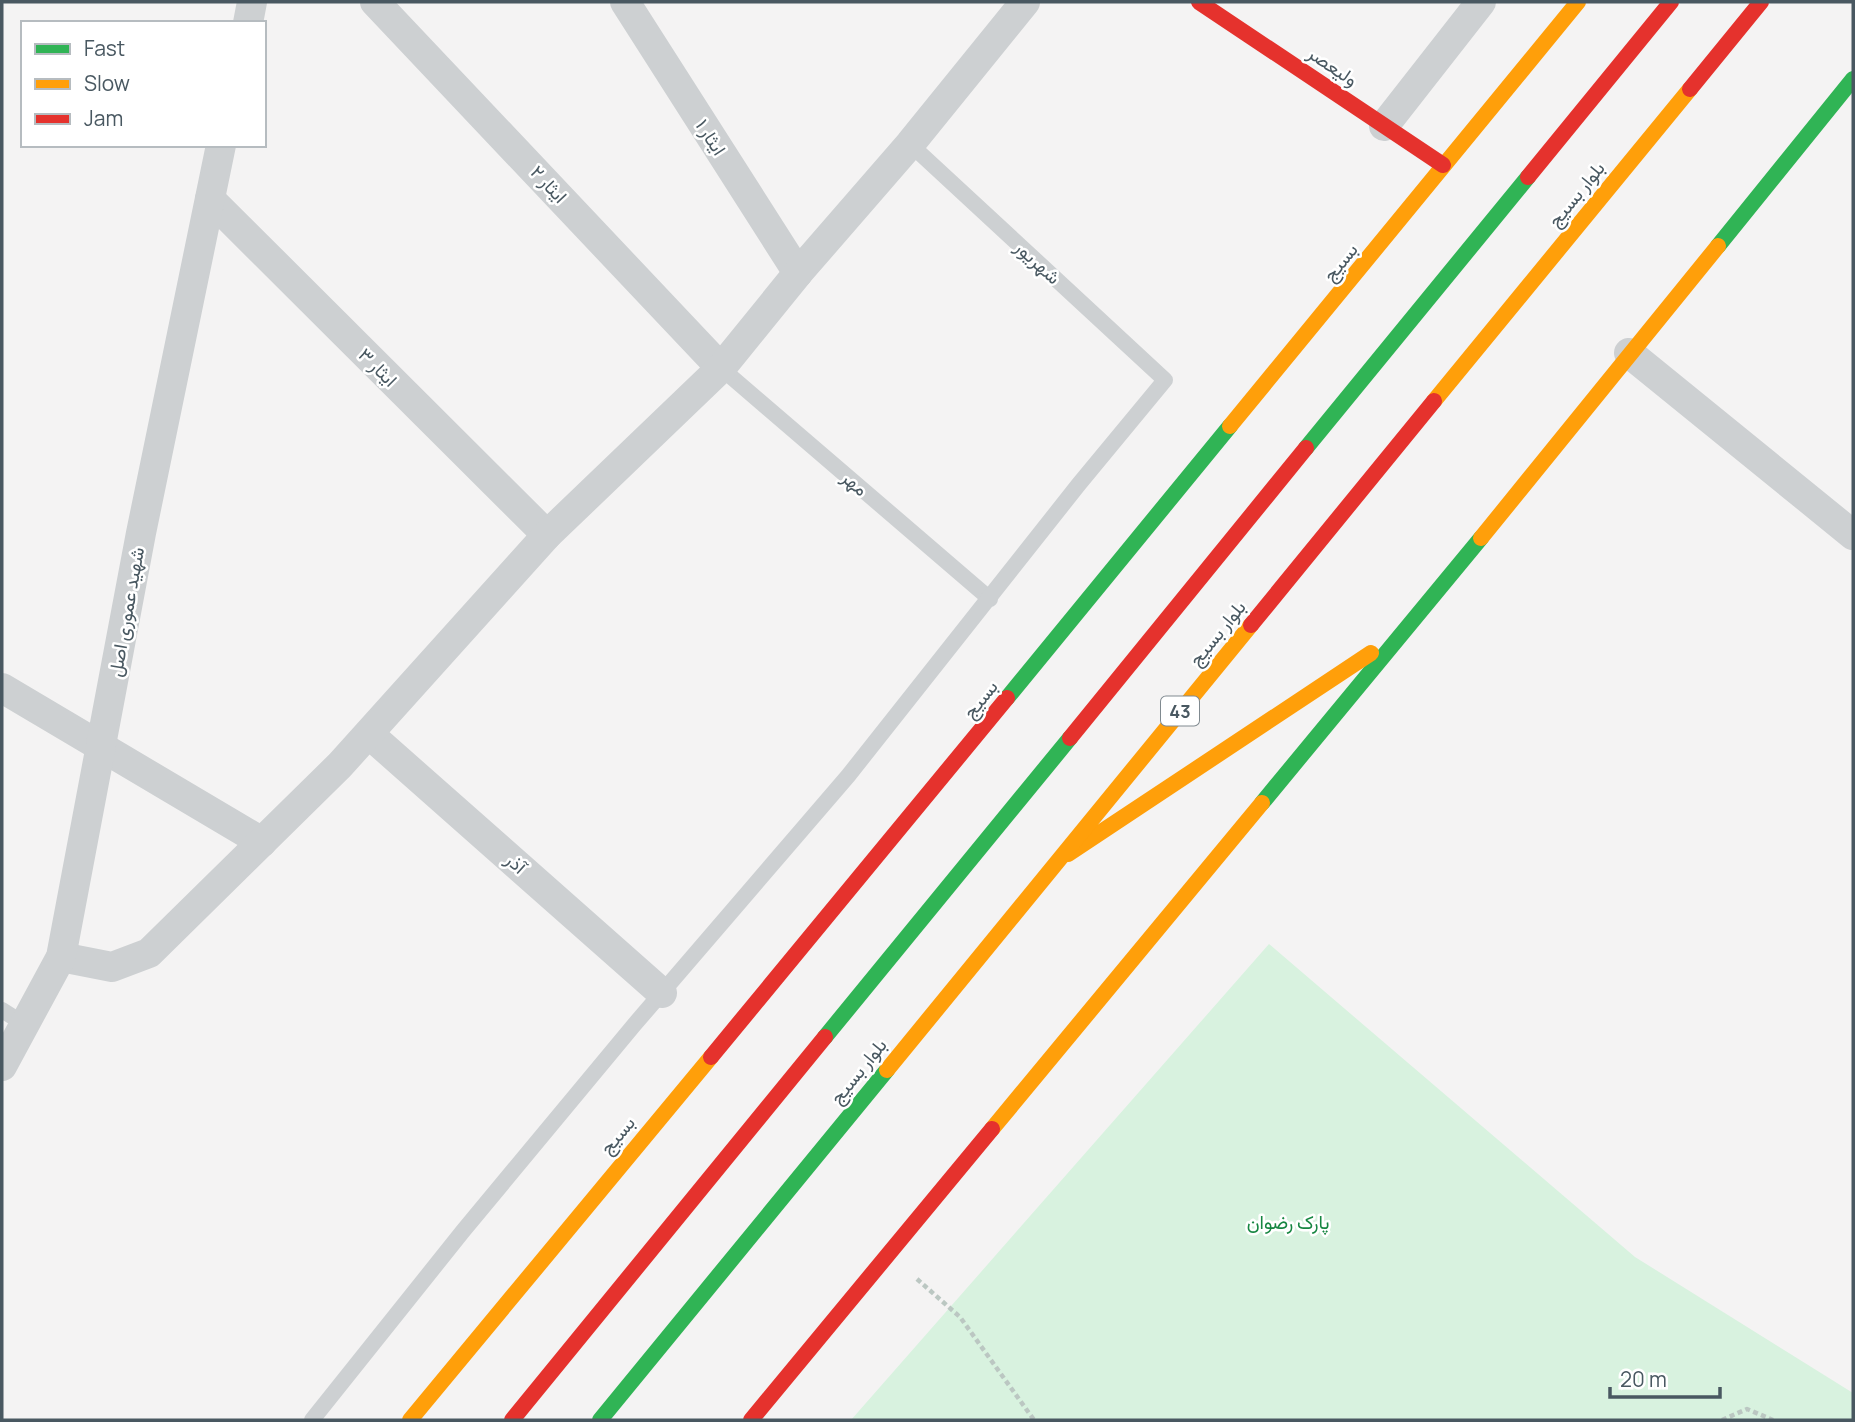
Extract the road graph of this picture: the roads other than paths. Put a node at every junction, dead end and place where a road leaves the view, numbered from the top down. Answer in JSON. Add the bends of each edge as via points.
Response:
{"nodes":[{"id":1,"x":252,"y":2,"type":"edge"},
{"id":2,"x":375,"y":2,"type":"edge"},
{"id":3,"x":625,"y":2,"type":"edge"},
{"id":4,"x":1025,"y":2,"type":"edge"},
{"id":5,"x":1199,"y":2,"type":"edge"},
{"id":6,"x":1481,"y":2,"type":"edge"},
{"id":7,"x":1578,"y":2,"type":"edge"},
{"id":8,"x":1671,"y":2,"type":"edge"},
{"id":9,"x":1761,"y":2,"type":"edge"},
{"id":10,"x":248,"y":21,"type":"edge"},
{"id":11,"x":1853,"y":79,"type":"edge"},
{"id":12,"x":1384,"y":126,"type":"junction"},
{"id":13,"x":909,"y":144,"type":"junction"},
{"id":14,"x":221,"y":147,"type":"edge"},
{"id":15,"x":1443,"y":165,"type":"junction"},
{"id":16,"x":210,"y":199,"type":"junction"},
{"id":17,"x":798,"y":273,"type":"junction"},
{"id":18,"x":1629,"y":353,"type":"junction"},
{"id":19,"x":721,"y":368,"type":"junction"},
{"id":20,"x":547,"y":535,"type":"junction"},
{"id":21,"x":1853,"y":535,"type":"edge"},
{"id":22,"x":990,"y":599,"type":"junction"},
{"id":23,"x":1405,"y":631,"type":"junction"},
{"id":24,"x":2,"y":688,"type":"edge"},
{"id":25,"x":369,"y":734,"type":"junction"},
{"id":26,"x":102,"y":748,"type":"junction"},
{"id":27,"x":262,"y":842,"type":"junction"},
{"id":28,"x":1058,"y":861,"type":"junction"},
{"id":29,"x":61,"y":957,"type":"junction"},
{"id":30,"x":662,"y":993,"type":"junction"},
{"id":31,"x":13,"y":1017,"type":"edge"},
{"id":32,"x":2,"y":1066,"type":"edge"},
{"id":33,"x":312,"y":1420,"type":"edge"},
{"id":34,"x":410,"y":1420,"type":"edge"},
{"id":35,"x":512,"y":1420,"type":"edge"},
{"id":36,"x":600,"y":1420,"type":"edge"},
{"id":37,"x":751,"y":1420,"type":"edge"}],
"edges":[{"from":1,"to":10,"type":"street"},
{"from":2,"to":19,"type":"street","name":"ایثار ۲"},
{"from":3,"to":17,"type":"street","name":"ایثار ۱"},
{"from":4,"to":13,"type":"street"},
{"from":5,"to":12,"type":"street","name":"ولیعصر"},
{"from":6,"to":12,"type":"street"},
{"from":7,"to":15,"type":"street","name":"بسیج"},
{"from":8,"to":35,"type":"street"},
{"from":9,"to":28,"type":"street","name":"بلوار بسیج","number":"43"},
{"from":11,"to":18,"type":"street"},
{"from":12,"to":15,"type":"street","name":"ولیعصر"},
{"from":13,"to":17,"type":"street"},
{"from":13,"to":22,"type":"lane","name":"شهریور","via":[[1166,380]]},
{"from":14,"to":16,"type":"street","name":"شهید عموری اصل"},
{"from":15,"to":34,"type":"street","name":"بسیج"},
{"from":16,"to":20,"type":"street","name":"ایثار ۳"},
{"from":16,"to":26,"type":"street","name":"شهید عموری اصل"},
{"from":17,"to":19,"type":"street"},
{"from":18,"to":21,"type":"street"},
{"from":18,"to":23,"type":"street"},
{"from":19,"to":20,"type":"street"},
{"from":19,"to":22,"type":"lane","name":"مهر"},
{"from":20,"to":25,"type":"street"},
{"from":22,"to":30,"type":"lane","via":[[848,776]]},
{"from":23,"to":28,"type":"street"},
{"from":23,"to":37,"type":"street"},
{"from":24,"to":26,"type":"street"},
{"from":25,"to":27,"type":"street"},
{"from":25,"to":30,"type":"street","name":"آذر"},
{"from":26,"to":27,"type":"street"},
{"from":26,"to":29,"type":"street","name":"شهید عموری اصل"},
{"from":27,"to":29,"type":"street","via":[[149,953],[111,967]]},
{"from":28,"to":36,"type":"street","name":"بلوار بسیج","number":"43"},
{"from":29,"to":31,"type":"street","name":"شهید عموری اصل"},
{"from":30,"to":33,"type":"lane"},
{"from":31,"to":32,"type":"street","name":"شهید عموری اصل"}]}
